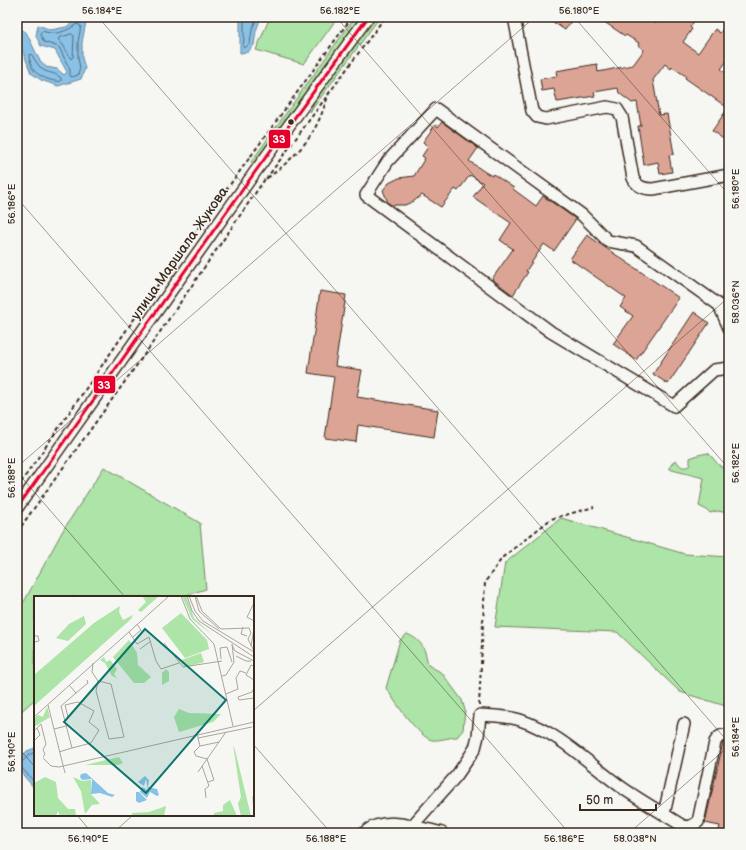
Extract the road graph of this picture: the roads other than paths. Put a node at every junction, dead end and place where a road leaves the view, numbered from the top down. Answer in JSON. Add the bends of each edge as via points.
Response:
{"nodes":[{"id":1,"x":368,"y":17,"type":"edge"},
{"id":2,"x":514,"y":17,"type":"edge"},
{"id":3,"x":729,"y":175,"type":"edge"},
{"id":4,"x":729,"y":328,"type":"edge"},
{"id":5,"x":729,"y":368,"type":"edge"},
{"id":6,"x":17,"y":508,"type":"edge"},
{"id":7,"x":684,"y":724,"type":"dead end"},
{"id":8,"x":729,"y":736,"type":"edge"},
{"id":9,"x":664,"y":814,"type":"junction"},
{"id":10,"x":412,"y":826,"type":"junction"},
{"id":11,"x":364,"y":833,"type":"edge"},
{"id":12,"x":442,"y":833,"type":"edge"}],
"edges":[{"from":1,"to":6,"type":"street","name":"улица Маршала Жукова"},
{"from":2,"to":3,"type":"street","via":[[532,111],[537,117],[546,119],[607,107],[617,109],[622,117],[633,178],[635,183],[643,188],[653,189]]},
{"from":4,"to":5,"type":"street","via":[[719,305],[636,246],[608,241],[582,215],[436,110],[388,161],[366,195],[551,332],[674,406],[714,370]]},
{"from":7,"to":9,"type":"street"},
{"from":8,"to":9,"type":"street","via":[[721,735],[715,742],[698,822],[690,827],[684,826]]},
{"from":9,"to":10,"type":"street","via":[[624,789],[546,732],[520,720],[480,716],[475,748],[457,775]]},
{"from":10,"to":11,"type":"street","via":[[388,824]]},
{"from":10,"to":12,"type":"street"}]}
